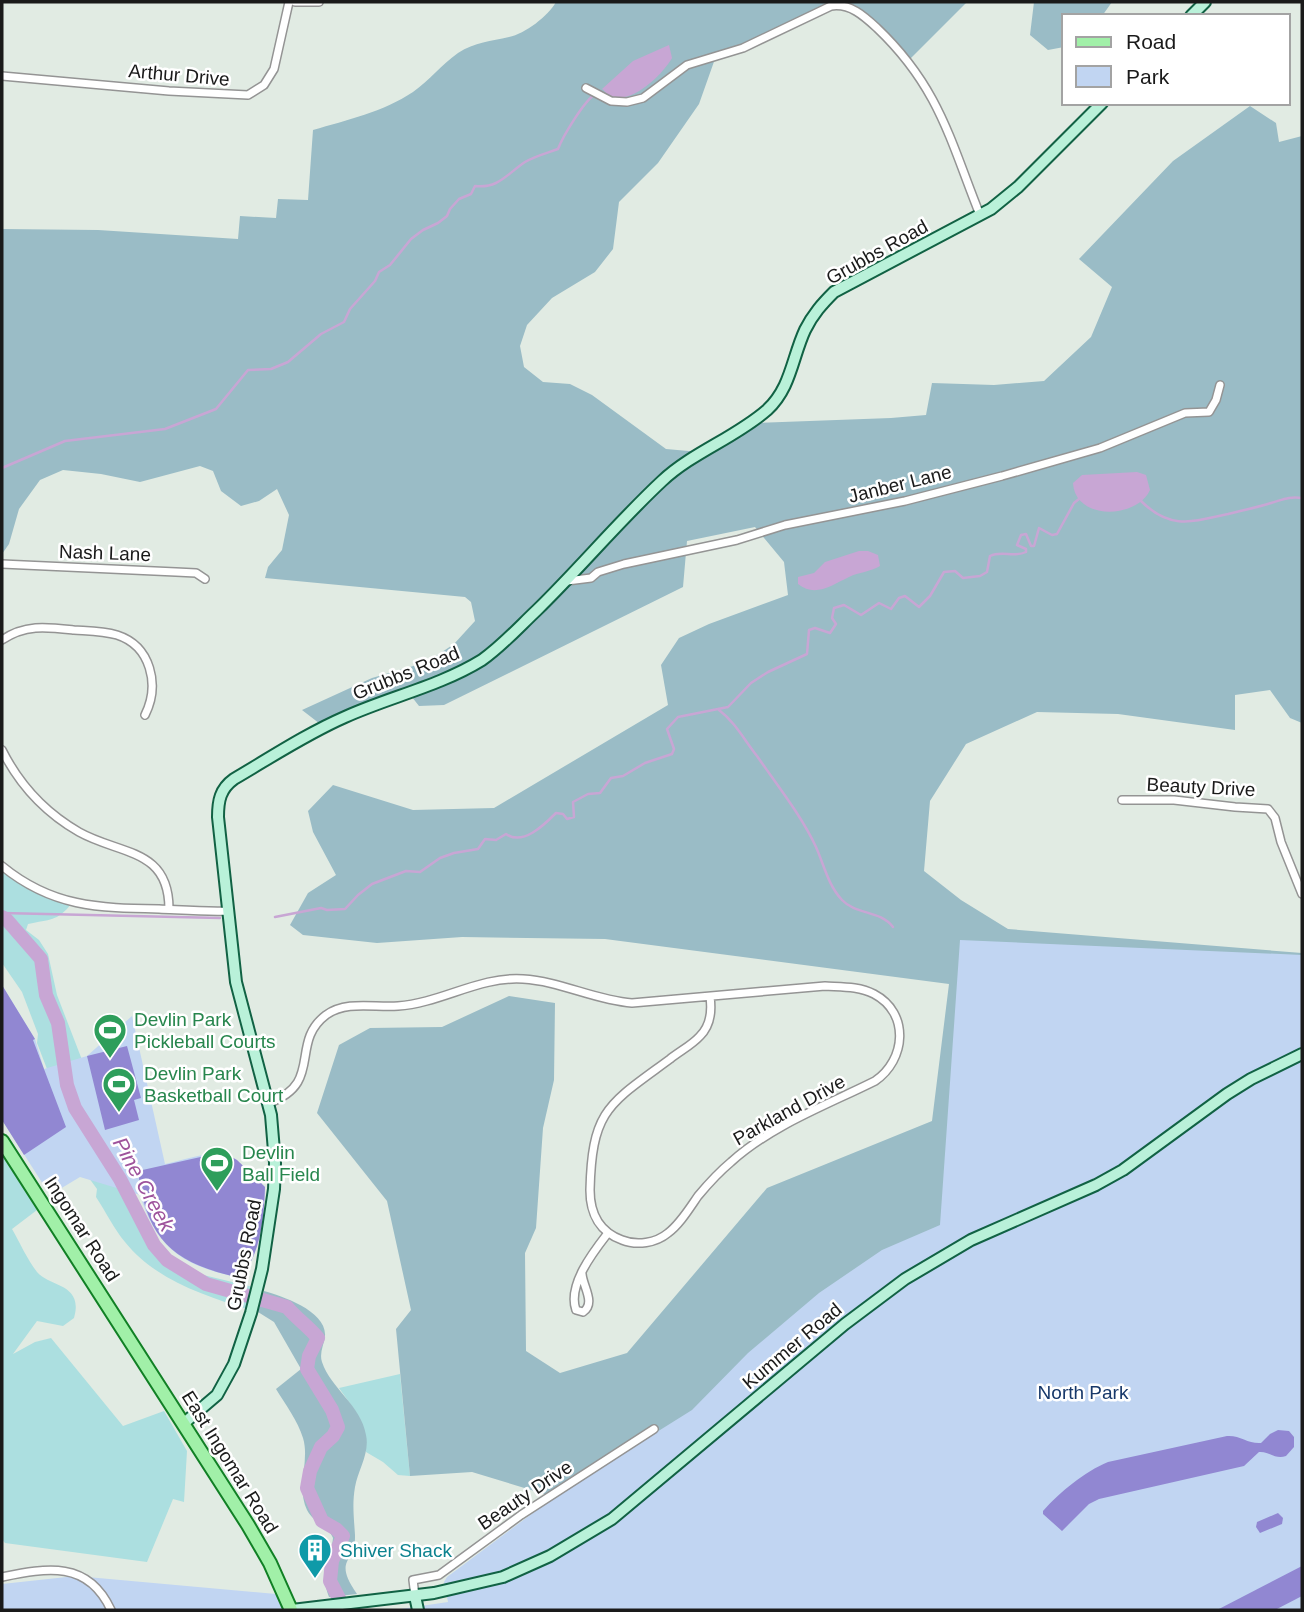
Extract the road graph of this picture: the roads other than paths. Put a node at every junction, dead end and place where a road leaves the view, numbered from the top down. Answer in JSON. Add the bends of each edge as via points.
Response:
{"nodes":[{"id":1,"x":289,"y":2,"type":"edge"},
{"id":2,"x":295,"y":2,"type":"edge"},
{"id":3,"x":319,"y":2,"type":"edge"},
{"id":4,"x":2,"y":76,"type":"edge"},
{"id":5,"x":586,"y":88,"type":"dead end"},
{"id":6,"x":1100,"y":105,"type":"edge"},
{"id":7,"x":980,"y":215,"type":"junction"},
{"id":8,"x":1220,"y":385,"type":"dead end"},
{"id":9,"x":2,"y":564,"type":"edge"},
{"id":10,"x":205,"y":579,"type":"dead end"},
{"id":11,"x":567,"y":581,"type":"junction"},
{"id":12,"x":2,"y":640,"type":"edge"},
{"id":13,"x":145,"y":715,"type":"dead end"},
{"id":14,"x":2,"y":750,"type":"edge"},
{"id":15,"x":1122,"y":800,"type":"dead end"},
{"id":16,"x":2,"y":866,"type":"edge"},
{"id":17,"x":1302,"y":894,"type":"edge"},
{"id":18,"x":169,"y":909,"type":"junction"},
{"id":19,"x":229,"y":911,"type":"junction"},
{"id":20,"x":710,"y":997,"type":"junction"},
{"id":21,"x":1302,"y":1054,"type":"edge"},
{"id":22,"x":269,"y":1103,"type":"junction"},
{"id":23,"x":2,"y":1141,"type":"edge"},
{"id":24,"x":608,"y":1233,"type":"junction"},
{"id":25,"x":582,"y":1274,"type":"dead end"},
{"id":26,"x":129,"y":1339,"type":"joint"},
{"id":27,"x":183,"y":1424,"type":"junction"},
{"id":28,"x":653,"y":1429,"type":"dead end"},
{"id":29,"x":2,"y":1577,"type":"edge"},
{"id":30,"x":415,"y":1595,"type":"junction"},
{"id":31,"x":111,"y":1610,"type":"edge"},
{"id":32,"x":291,"y":1610,"type":"edge"},
{"id":33,"x":418,"y":1610,"type":"edge"}],
"edges":[{"from":1,"to":4,"type":"street","name":"Arthur Drive","via":[[274,69],[264,85],[248,95]]},
{"from":2,"to":3,"type":"street"},
{"from":5,"to":7,"type":"street","via":[[611,101],[643,98],[687,65],[743,48],[831,6],[845,5],[892,42],[926,86],[943,117]]},
{"from":6,"to":7,"type":"street","name":"Grubbs Road","via":[[1018,187]]},
{"from":7,"to":11,"type":"street","name":"Grubbs Road","via":[[834,292],[804,332],[781,394],[768,409],[674,471]]},
{"from":8,"to":11,"type":"street","name":"Janber Lane","via":[[1209,412],[1185,412],[1100,448],[905,501],[785,525]]},
{"from":9,"to":10,"type":"street","name":"Nash Lane","via":[[196,573]]},
{"from":11,"to":19,"type":"street","name":"Grubbs Road","via":[[482,660],[333,722],[228,783],[221,794],[218,817]]},
{"from":12,"to":13,"type":"street","via":[[35,627],[126,639],[150,667],[153,694]]},
{"from":14,"to":18,"type":"street","via":[[24,785],[61,819],[85,835],[152,863],[167,886]]},
{"from":15,"to":17,"type":"street","name":"Beauty Drive","via":[[1268,808]]},
{"from":16,"to":18,"type":"street","via":[[29,886],[62,900],[101,907]]},
{"from":18,"to":19,"type":"street"},
{"from":19,"to":22,"type":"street","name":"Grubbs Road","via":[[238,990]]},
{"from":20,"to":22,"type":"street","name":"Parkland Drive","via":[[622,1002],[516,979],[416,1004],[346,1006],[319,1021],[307,1041],[299,1081],[289,1093]]},
{"from":20,"to":24,"type":"street","via":[[710,1021],[702,1035],[618,1097],[598,1128],[591,1200],[597,1220]]},
{"from":20,"to":24,"type":"street","name":"Parkland Drive","via":[[812,986],[868,992],[894,1013],[901,1033],[899,1053],[875,1081],[738,1156],[668,1233],[641,1243]]},
{"from":21,"to":30,"type":"street","name":"Kummer Road","via":[[1227,1094],[1123,1170],[971,1240],[905,1279],[584,1537],[503,1577]]},
{"from":22,"to":27,"type":"street","name":"Grubbs Road","via":[[274,1189],[253,1309],[225,1385]]},
{"from":23,"to":26,"type":"main road","name":"Ingomar Road"},
{"from":24,"to":25,"type":"street"},
{"from":26,"to":27,"type":"main road","name":"East Ingomar Road"},
{"from":27,"to":32,"type":"main road","name":"East Ingomar Road","via":[[261,1547]]},
{"from":28,"to":30,"type":"street","name":"Beauty Drive","via":[[439,1575],[413,1580]]},
{"from":29,"to":31,"type":"street","via":[[44,1569],[72,1573],[98,1589]]},
{"from":30,"to":32,"type":"street","name":"Kummer Road"},
{"from":30,"to":33,"type":"street"}]}
